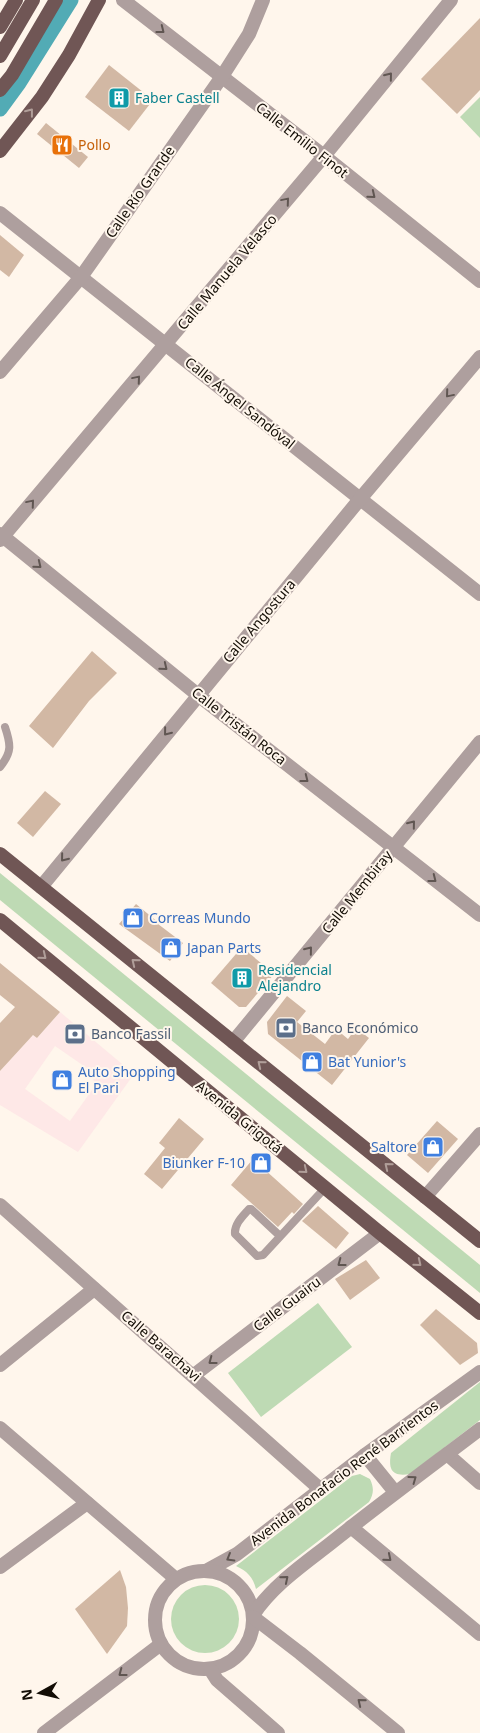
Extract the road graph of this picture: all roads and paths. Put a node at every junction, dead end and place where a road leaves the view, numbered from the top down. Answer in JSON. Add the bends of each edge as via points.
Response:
{"nodes":[{"id":1,"x":33,"y":0,"type":"edge"},
{"id":2,"x":56,"y":0,"type":"edge"},
{"id":3,"x":99,"y":0,"type":"edge"},
{"id":4,"x":123,"y":0,"type":"edge"},
{"id":5,"x":263,"y":0,"type":"edge"},
{"id":6,"x":450,"y":0,"type":"edge"},
{"id":7,"x":15,"y":3,"type":"edge"},
{"id":8,"x":0,"y":27,"type":"edge"},
{"id":9,"x":0,"y":56,"type":"edge"},
{"id":10,"x":221,"y":78,"type":"junction"},
{"id":11,"x":0,"y":90,"type":"edge"},
{"id":12,"x":0,"y":151,"type":"edge"},
{"id":13,"x":324,"y":156,"type":"junction"},
{"id":14,"x":0,"y":213,"type":"edge"},
{"id":15,"x":81,"y":277,"type":"junction"},
{"id":16,"x":480,"y":281,"type":"edge"},
{"id":17,"x":166,"y":345,"type":"junction"},
{"id":18,"x":480,"y":357,"type":"edge"},
{"id":19,"x":0,"y":372,"type":"edge"},
{"id":20,"x":360,"y":499,"type":"junction"},
{"id":21,"x":1,"y":537,"type":"edge"},
{"id":22,"x":480,"y":594,"type":"edge"},
{"id":23,"x":198,"y":695,"type":"junction"},
{"id":24,"x":5,"y":727,"type":"dead end"},
{"id":25,"x":480,"y":742,"type":"edge"},
{"id":26,"x":0,"y":767,"type":"edge"},
{"id":27,"x":393,"y":848,"type":"junction"},
{"id":28,"x":0,"y":854,"type":"edge"},
{"id":29,"x":41,"y":887,"type":"junction"},
{"id":30,"x":480,"y":915,"type":"edge"},
{"id":31,"x":2,"y":926,"type":"edge"},
{"id":32,"x":233,"y":1042,"type":"junction"},
{"id":33,"x":480,"y":1134,"type":"edge"},
{"id":34,"x":325,"y":1188,"type":"junction"},
{"id":35,"x":426,"y":1197,"type":"junction"},
{"id":36,"x":0,"y":1205,"type":"edge"},
{"id":37,"x":380,"y":1233,"type":"junction"},
{"id":38,"x":280,"y":1236,"type":"junction"},
{"id":39,"x":480,"y":1241,"type":"edge"},
{"id":40,"x":94,"y":1289,"type":"junction"},
{"id":41,"x":480,"y":1313,"type":"edge"},
{"id":42,"x":0,"y":1365,"type":"edge"},
{"id":43,"x":480,"y":1372,"type":"edge"},
{"id":44,"x":194,"y":1375,"type":"junction"},
{"id":45,"x":0,"y":1428,"type":"edge"},
{"id":46,"x":480,"y":1429,"type":"edge"},
{"id":47,"x":447,"y":1454,"type":"junction"},
{"id":48,"x":365,"y":1455,"type":"junction"},
{"id":49,"x":480,"y":1483,"type":"edge"},
{"id":50,"x":320,"y":1489,"type":"junction"},
{"id":51,"x":395,"y":1492,"type":"junction"},
{"id":52,"x":87,"y":1503,"type":"junction"},
{"id":53,"x":351,"y":1527,"type":"junction"},
{"id":54,"x":0,"y":1567,"type":"edge"},
{"id":55,"x":206,"y":1571,"type":"junction"},
{"id":56,"x":176,"y":1580,"type":"junction"},
{"id":57,"x":253,"y":1616,"type":"junction"},
{"id":58,"x":480,"y":1634,"type":"edge"},
{"id":59,"x":161,"y":1644,"type":"junction"},
{"id":60,"x":210,"y":1669,"type":"junction"},
{"id":61,"x":44,"y":1733,"type":"edge"},
{"id":62,"x":278,"y":1733,"type":"edge"},
{"id":63,"x":398,"y":1733,"type":"edge"}],
"edges":[{"from":1,"to":9,"type":"main road"},
{"from":2,"to":11,"type":"main road"},
{"from":12,"to":3,"type":"main road","one_way":true,"via":[[42,97]]},
{"from":4,"to":10,"type":"street","name":"Calle Emilio Finot","one_way":true},
{"from":5,"to":10,"type":"street","name":"Calle Río Grande","via":[[249,34]]},
{"from":13,"to":6,"type":"street","name":"Calle Manuela Velasco","one_way":true},
{"from":7,"to":8,"type":"main road"},
{"from":10,"to":13,"type":"street","name":"Calle Emilio Finot"},
{"from":10,"to":15,"type":"street","name":"Calle Río Grande"},
{"from":13,"to":16,"type":"street","name":"Calle Emilio Finot","one_way":true},
{"from":17,"to":13,"type":"street","name":"Calle Manuela Velasco","one_way":true},
{"from":14,"to":15,"type":"street","name":"Calle Ángel Sandóval"},
{"from":15,"to":17,"type":"street","name":"Calle Ángel Sandóval"},
{"from":15,"to":19,"type":"street","name":"Calle Río Grande"},
{"from":17,"to":20,"type":"street","name":"Calle Ángel Sandóval"},
{"from":21,"to":17,"type":"street","name":"Calle Manuela Velasco","one_way":true},
{"from":18,"to":20,"type":"street","name":"Calle Angostura","one_way":true},
{"from":20,"to":22,"type":"street","name":"Calle Ángel Sandóval"},
{"from":20,"to":23,"type":"street","name":"Calle Angostura"},
{"from":21,"to":23,"type":"street","name":"Calle Tristán Roca","one_way":true},
{"from":23,"to":27,"type":"street","name":"Calle Tristán Roca","one_way":true},
{"from":23,"to":29,"type":"street","name":"Calle Angostura","one_way":true},
{"from":24,"to":26,"type":"lane","via":[[10,747],[8,757]]},
{"from":27,"to":25,"type":"street","name":"Calle Membiray","one_way":true},
{"from":27,"to":30,"type":"street","name":"Calle Tristán Roca","one_way":true},
{"from":32,"to":27,"type":"street","name":"Calle Membiray","one_way":true},
{"from":28,"to":29,"type":"main road"},
{"from":32,"to":29,"type":"main road","one_way":true},
{"from":31,"to":34,"type":"main road","name":"Avenida Grigotá","one_way":true},
{"from":35,"to":32,"type":"main road","one_way":true},
{"from":33,"to":35,"type":"street"},
{"from":34,"to":37,"type":"main road","name":"Avenida Grigotá"},
{"from":34,"to":38,"type":"lane"},
{"from":35,"to":39,"type":"main road"},
{"from":36,"to":40,"type":"street","name":"Calle Barachavi"},
{"from":37,"to":41,"type":"main road","name":"Avenida Grigotá","one_way":true},
{"from":37,"to":44,"type":"street","name":"Calle Guairu","one_way":true},
{"from":38,"to":38,"type":"lane","via":[[257,1256],[234,1230],[251,1209]]},
{"from":40,"to":42,"type":"street"},
{"from":40,"to":44,"type":"street","name":"Calle Barachavi"},
{"from":43,"to":48,"type":"street","name":"Avenida Bonafacio René Barrientos"},
{"from":44,"to":50,"type":"street","name":"Calle Barachavi"},
{"from":45,"to":52,"type":"street"},
{"from":46,"to":47,"type":"street"},
{"from":47,"to":49,"type":"street"},
{"from":51,"to":47,"type":"street","one_way":true},
{"from":48,"to":50,"type":"street","name":"Avenida Bonafacio René Barrientos"},
{"from":48,"to":51,"type":"street"},
{"from":50,"to":55,"type":"street","name":"Avenida Bonafacio René Barrientos","one_way":true,"via":[[237,1554]]},
{"from":51,"to":53,"type":"street"},
{"from":52,"to":54,"type":"street"},
{"from":52,"to":56,"type":"street"},
{"from":57,"to":53,"type":"street","one_way":true,"via":[[264,1599],[283,1581]]},
{"from":53,"to":58,"type":"street","one_way":true},
{"from":55,"to":56,"type":"street","via":[[190,1573]]},
{"from":55,"to":57,"type":"street","via":[[222,1575],[236,1584],[246,1597]]},
{"from":56,"to":59,"type":"street","via":[[165,1589],[158,1602],[155,1616]]},
{"from":57,"to":60,"type":"street","via":[[247,1643],[238,1656],[225,1665]]},
{"from":63,"to":57,"type":"street","one_way":true},
{"from":59,"to":60,"type":"street","via":[[181,1664],[195,1669]]},
{"from":59,"to":61,"type":"street","one_way":true},
{"from":60,"to":62,"type":"street","via":[[217,1680]]}]}
